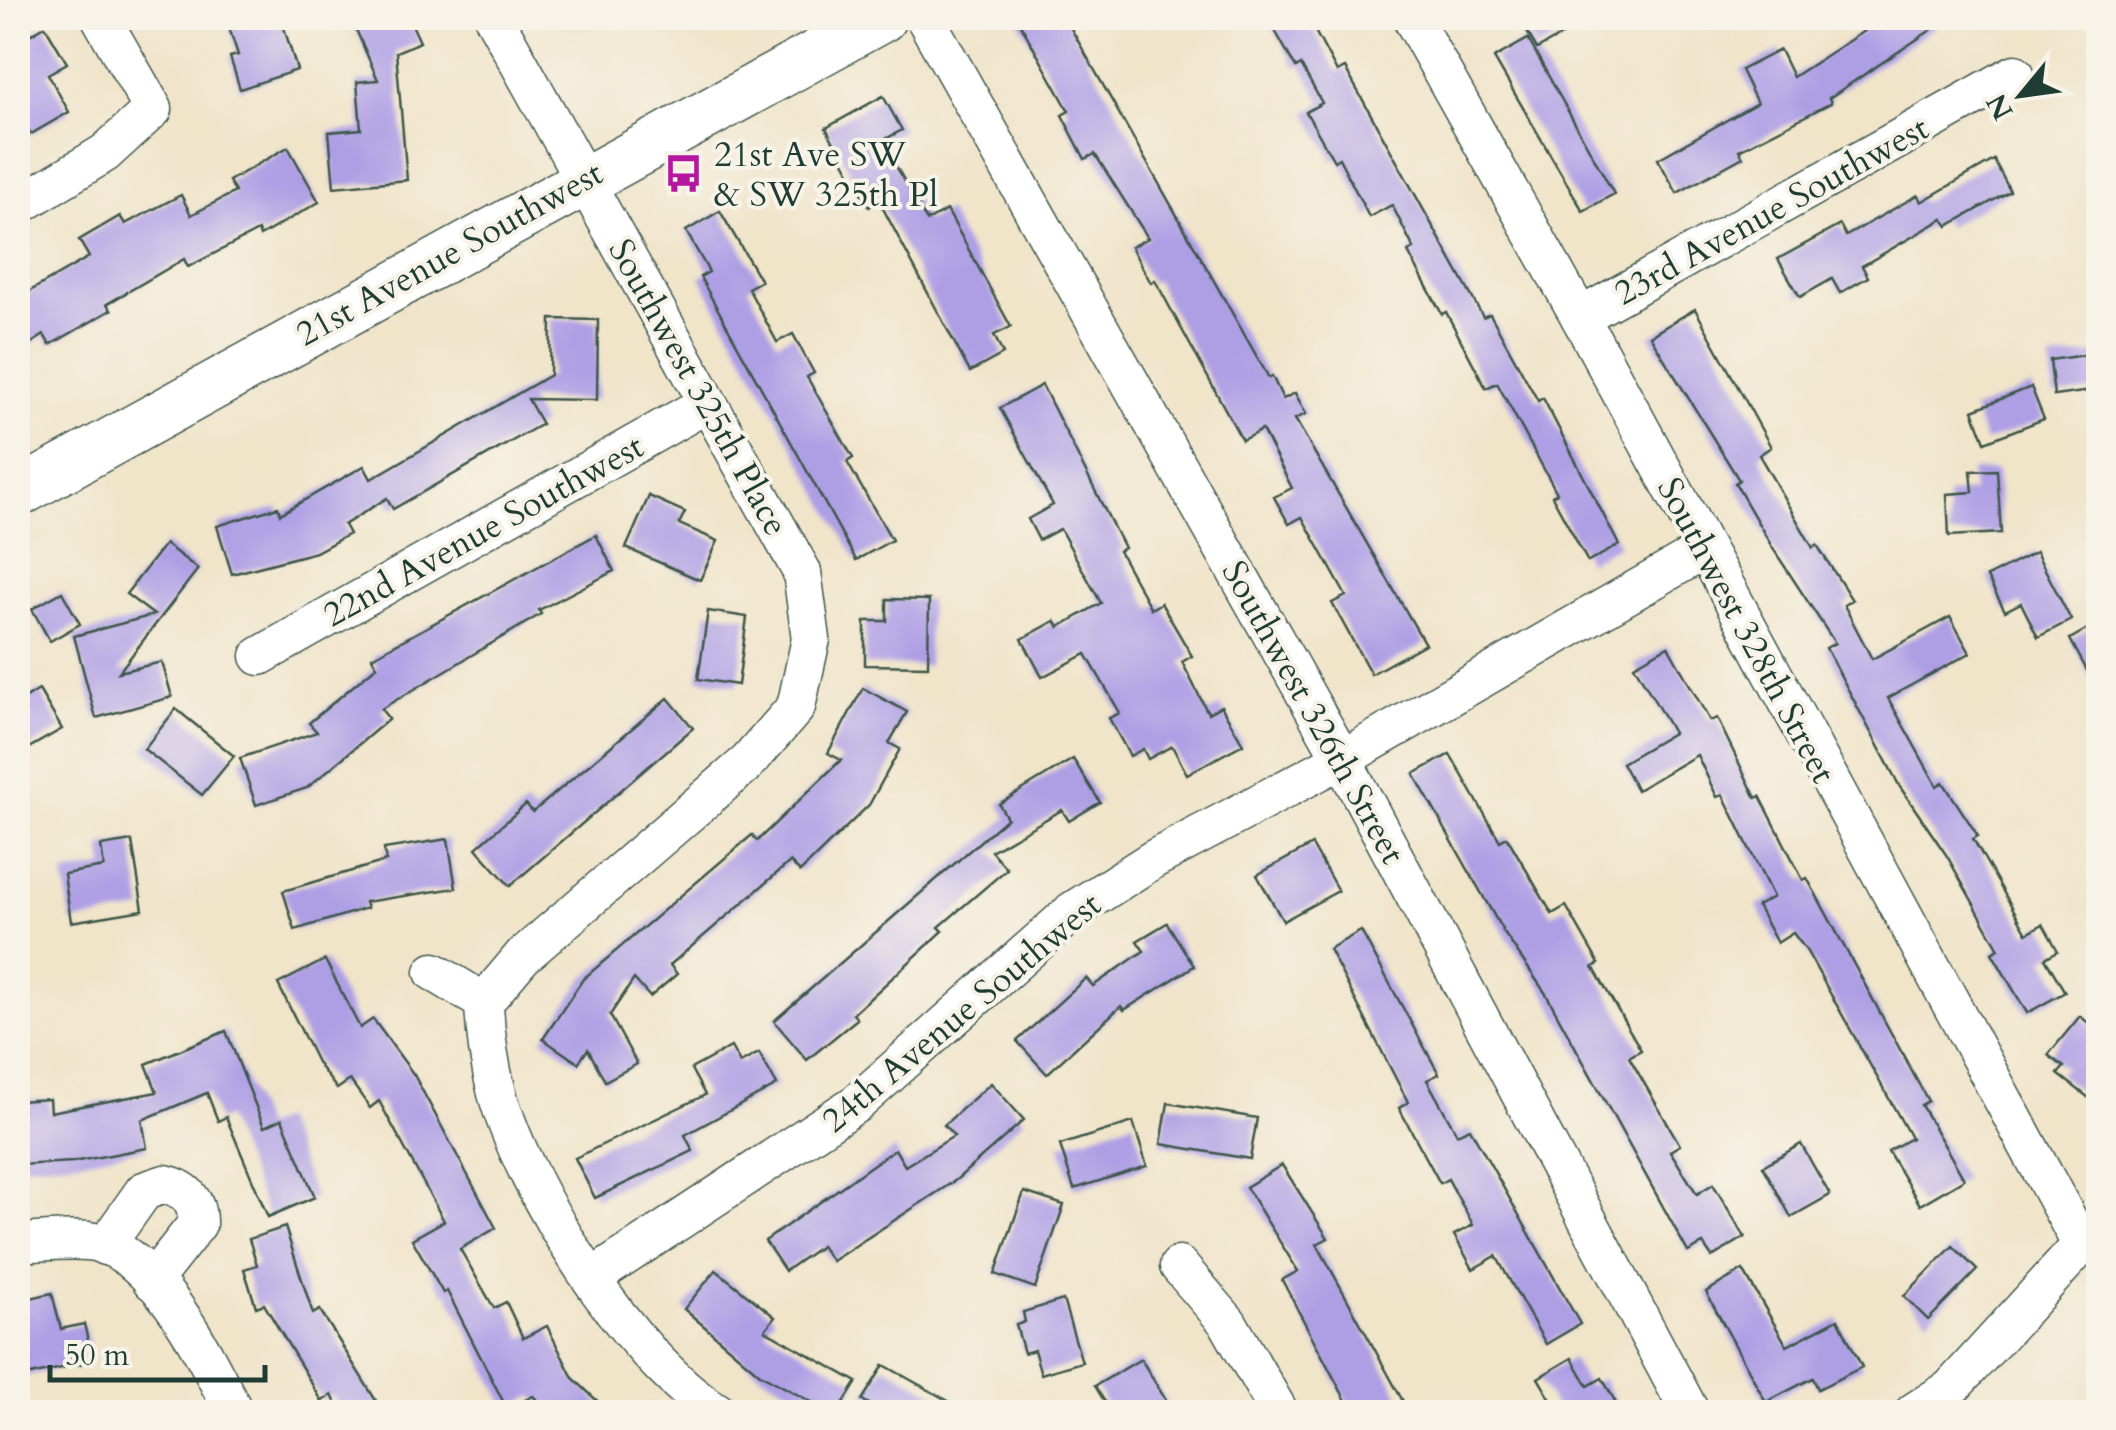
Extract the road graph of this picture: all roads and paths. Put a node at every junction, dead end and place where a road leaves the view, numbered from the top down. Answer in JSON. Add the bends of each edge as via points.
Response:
{"nodes":[{"id":1,"x":100,"y":18,"type":"edge"},
{"id":2,"x":494,"y":18,"type":"edge"},
{"id":3,"x":882,"y":18,"type":"edge"},
{"id":4,"x":925,"y":18,"type":"edge"},
{"id":5,"x":1412,"y":18,"type":"edge"},
{"id":6,"x":2015,"y":74,"type":"dead end"},
{"id":7,"x":584,"y":178,"type":"junction"},
{"id":8,"x":18,"y":206,"type":"edge"},
{"id":9,"x":1580,"y":317,"type":"junction"},
{"id":10,"x":706,"y":404,"type":"junction"},
{"id":11,"x":18,"y":493,"type":"edge"},
{"id":12,"x":1703,"y":551,"type":"junction"},
{"id":13,"x":260,"y":656,"type":"dead end"},
{"id":14,"x":1342,"y":759,"type":"junction"},
{"id":15,"x":434,"y":972,"type":"dead end"},
{"id":16,"x":484,"y":1002,"type":"junction"},
{"id":17,"x":2090,"y":1235,"type":"edge"},
{"id":18,"x":18,"y":1243,"type":"edge"},
{"id":19,"x":113,"y":1248,"type":"junction"},
{"id":20,"x":1178,"y":1266,"type":"dead end"},
{"id":21,"x":592,"y":1278,"type":"junction"},
{"id":22,"x":152,"y":1281,"type":"junction"},
{"id":23,"x":1956,"y":1401,"type":"edge"},
{"id":24,"x":234,"y":1412,"type":"edge"},
{"id":25,"x":717,"y":1412,"type":"edge"},
{"id":26,"x":1279,"y":1412,"type":"edge"},
{"id":27,"x":1690,"y":1412,"type":"edge"},
{"id":28,"x":1914,"y":1412,"type":"edge"}],
"edges":[{"from":1,"to":8,"type":"street","via":[[154,109],[105,152]]},
{"from":2,"to":7,"type":"street","name":"Southwest 325th Place"},
{"from":3,"to":7,"type":"main road","name":"21st Avenue Southwest"},
{"from":4,"to":14,"type":"street","name":"Southwest 326th Street"},
{"from":5,"to":9,"type":"street","name":"Southwest 328th Street"},
{"from":6,"to":9,"type":"street","name":"23rd Avenue Southwest"},
{"from":7,"to":10,"type":"street","name":"Southwest 325th Place"},
{"from":7,"to":11,"type":"main road","name":"21st Avenue Southwest"},
{"from":9,"to":12,"type":"street","name":"Southwest 328th Street"},
{"from":10,"to":13,"type":"street","name":"22nd Avenue Southwest"},
{"from":10,"to":16,"type":"street","name":"Southwest 325th Place","via":[[802,572],[811,638],[796,707],[748,762],[522,957]]},
{"from":12,"to":14,"type":"street","name":"24th Avenue Southwest"},
{"from":12,"to":17,"type":"street","name":"Southwest 328th Street"},
{"from":14,"to":21,"type":"street","name":"24th Avenue Southwest","via":[[1154,858],[1074,910],[858,1103]]},
{"from":14,"to":27,"type":"street","name":"Southwest 326th Street"},
{"from":15,"to":16,"type":"street"},
{"from":16,"to":21,"type":"street","via":[[498,1096],[521,1154]]},
{"from":17,"to":23,"type":"street"},
{"from":18,"to":19,"type":"street","via":[[88,1241]]},
{"from":19,"to":22,"type":"street"},
{"from":19,"to":22,"type":"street","via":[[144,1191],[165,1184],[186,1193],[197,1224]]},
{"from":20,"to":26,"type":"street","via":[[1228,1323]]},
{"from":21,"to":25,"type":"street","via":[[634,1339]]},
{"from":22,"to":24,"type":"street","via":[[205,1356]]},
{"from":23,"to":28,"type":"street"}]}
